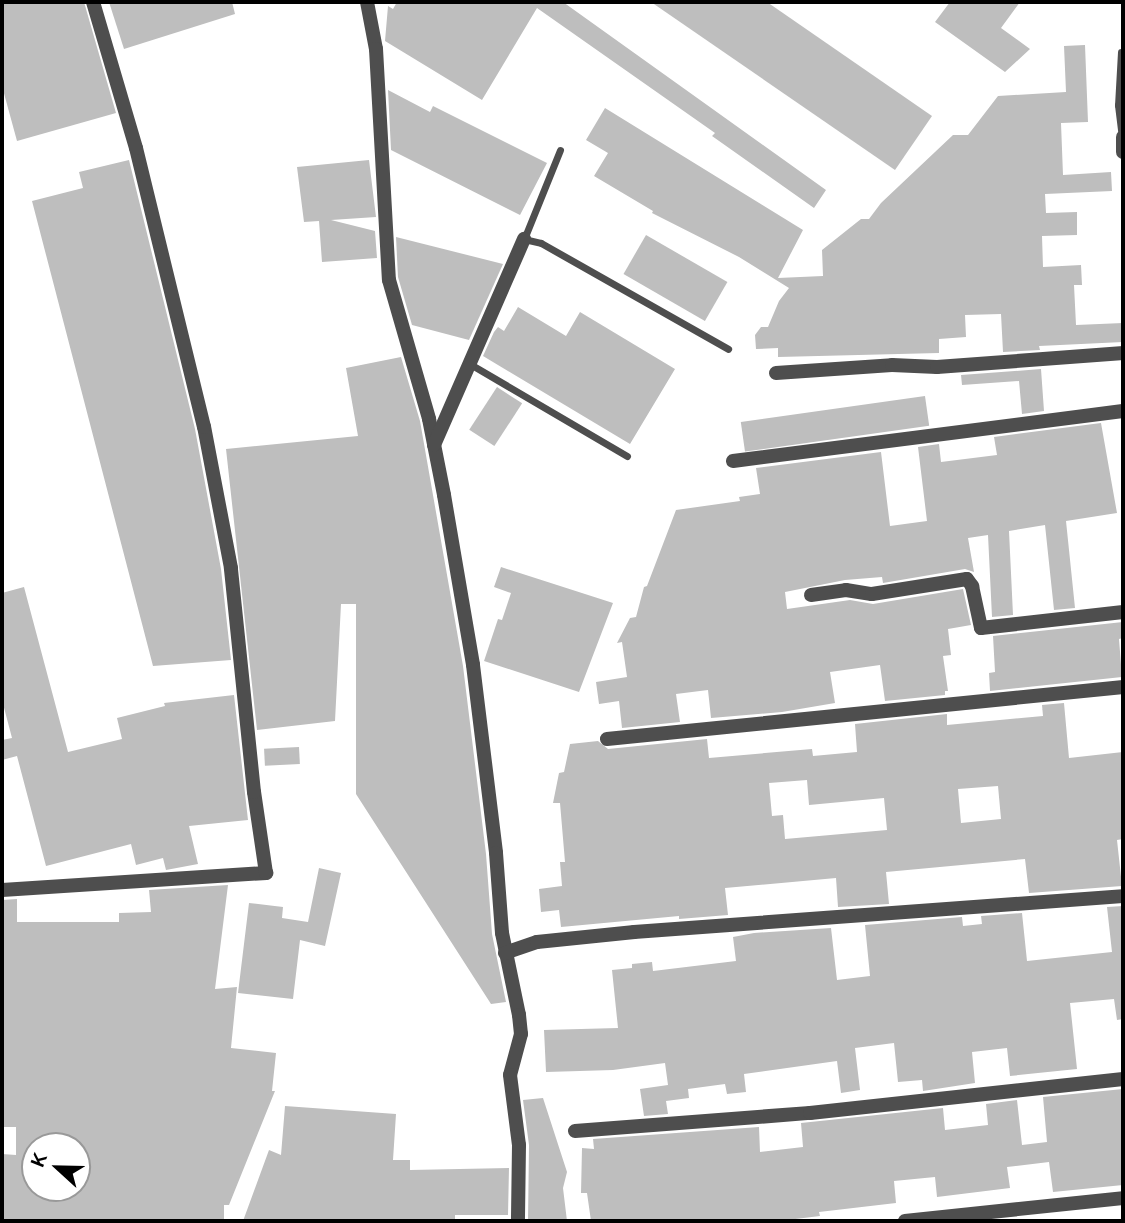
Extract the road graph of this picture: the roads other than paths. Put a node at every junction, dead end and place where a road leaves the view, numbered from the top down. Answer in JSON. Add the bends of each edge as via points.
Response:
{"nodes":[{"id":1,"x":93,"y":2,"type":"edge"},
{"id":2,"x":367,"y":2,"type":"edge"},
{"id":3,"x":1121,"y":52,"type":"dead end"},
{"id":4,"x":1123,"y":137,"type":"edge"},
{"id":5,"x":560,"y":150,"type":"dead end"},
{"id":6,"x":1123,"y":152,"type":"edge"},
{"id":7,"x":524,"y":239,"type":"junction"},
{"id":8,"x":729,"y":349,"type":"dead end"},
{"id":9,"x":1123,"y":353,"type":"edge"},
{"id":10,"x":470,"y":364,"type":"junction"},
{"id":11,"x":776,"y":373,"type":"dead end"},
{"id":12,"x":1123,"y":411,"type":"edge"},
{"id":13,"x":434,"y":445,"type":"junction"},
{"id":14,"x":627,"y":456,"type":"dead end"},
{"id":15,"x":733,"y":461,"type":"dead end"},
{"id":16,"x":811,"y":594,"type":"dead end"},
{"id":17,"x":1123,"y":612,"type":"edge"},
{"id":18,"x":1123,"y":687,"type":"edge"},
{"id":19,"x":607,"y":739,"type":"dead end"},
{"id":20,"x":2,"y":890,"type":"edge"},
{"id":21,"x":1123,"y":896,"type":"edge"},
{"id":22,"x":505,"y":953,"type":"junction"},
{"id":23,"x":1123,"y":1079,"type":"edge"},
{"id":24,"x":575,"y":1131,"type":"dead end"},
{"id":25,"x":1123,"y":1198,"type":"edge"},
{"id":26,"x":518,"y":1221,"type":"edge"},
{"id":27,"x":905,"y":1221,"type":"edge"}],
"edges":[{"from":1,"to":20,"type":"street","via":[[136,148],[204,427],[231,568],[267,873]]},
{"from":2,"to":13,"type":"street","via":[[376,49],[389,279]]},
{"from":3,"to":4,"type":"lane","via":[[1118,105]]},
{"from":4,"to":6,"type":"street"},
{"from":5,"to":7,"type":"lane"},
{"from":7,"to":8,"type":"lane","via":[[541,243]]},
{"from":7,"to":10,"type":"street"},
{"from":9,"to":11,"type":"street"},
{"from":10,"to":13,"type":"street"},
{"from":10,"to":14,"type":"lane"},
{"from":12,"to":15,"type":"street"},
{"from":13,"to":22,"type":"street","via":[[473,666]]},
{"from":16,"to":17,"type":"street","via":[[846,590],[872,594],[967,579],[981,628]]},
{"from":18,"to":19,"type":"street"},
{"from":21,"to":22,"type":"street","via":[[634,932],[537,942]]},
{"from":22,"to":26,"type":"street","via":[[521,1034],[510,1075],[519,1145]]},
{"from":23,"to":24,"type":"street","via":[[810,1113]]},
{"from":25,"to":27,"type":"street"}]}
